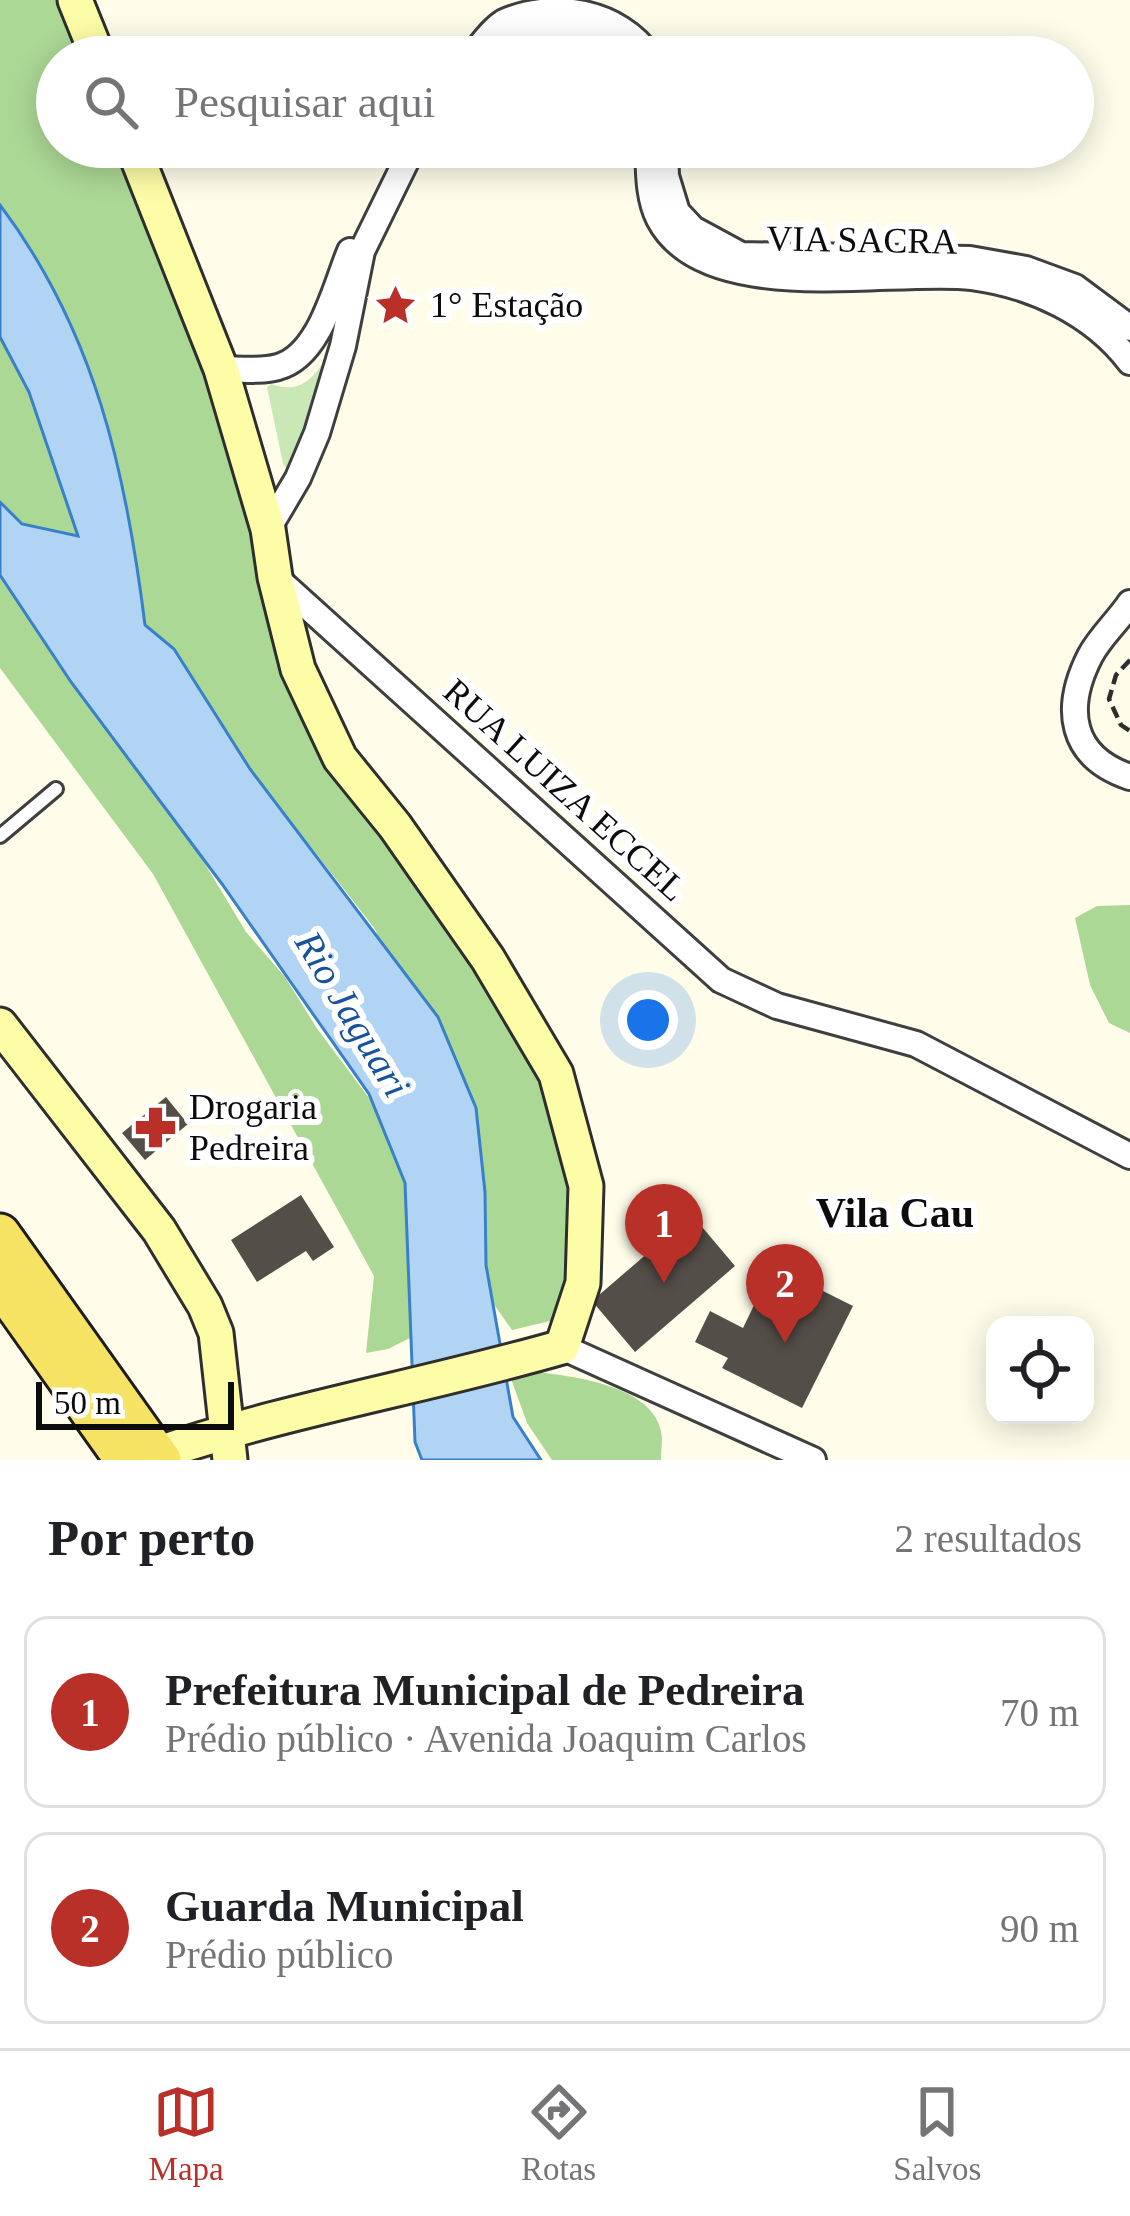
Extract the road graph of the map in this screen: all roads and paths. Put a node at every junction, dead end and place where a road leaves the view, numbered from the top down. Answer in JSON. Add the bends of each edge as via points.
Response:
{"nodes":[{"id":1,"x":75,"y":0,"type":"edge"},
{"id":2,"x":90,"y":36,"type":"edge"},
{"id":3,"x":490,"y":36,"type":"edge"},
{"id":4,"x":517,"y":36,"type":"edge"},
{"id":5,"x":600,"y":36,"type":"edge"},
{"id":6,"x":633,"y":36,"type":"edge"},
{"id":7,"x":142,"y":168,"type":"edge"},
{"id":8,"x":392,"y":168,"type":"edge"},
{"id":9,"x":401,"y":168,"type":"edge"},
{"id":10,"x":650,"y":168,"type":"edge"},
{"id":11,"x":666,"y":168,"type":"edge"},
{"id":12,"x":668,"y":216,"type":"junction"},
{"id":13,"x":357,"y":249,"type":"junction"},
{"id":14,"x":917,"y":268,"type":"junction"},
{"id":15,"x":1130,"y":328,"type":"edge"},
{"id":16,"x":1130,"y":362,"type":"edge"},
{"id":17,"x":221,"y":369,"type":"junction"},
{"id":18,"x":268,"y":529,"type":"junction"},
{"id":19,"x":275,"y":577,"type":"junction"},
{"id":20,"x":1130,"y":603,"type":"edge"},
{"id":21,"x":1130,"y":660,"type":"edge"},
{"id":22,"x":1130,"y":730,"type":"edge"},
{"id":23,"x":1130,"y":778,"type":"edge"},
{"id":24,"x":56,"y":789,"type":"dead end"},
{"id":25,"x":0,"y":836,"type":"edge"},
{"id":26,"x":0,"y":1025,"type":"edge"},
{"id":27,"x":1130,"y":1156,"type":"edge"},
{"id":28,"x":0,"y":1234,"type":"edge"},
{"id":29,"x":0,"y":1284,"type":"edge"},
{"id":30,"x":562,"y":1347,"type":"junction"},
{"id":31,"x":228,"y":1445,"type":"edge"},
{"id":32,"x":145,"y":1459,"type":"edge"},
{"id":33,"x":814,"y":1460,"type":"edge"}],
"edges":[{"from":1,"to":2,"type":"street"},
{"from":3,"to":6,"type":"street","via":[[501,23],[551,6],[585,10]]},
{"from":4,"to":5,"type":"street","via":[[546,23]]},
{"from":7,"to":17,"type":"street"},
{"from":8,"to":13,"type":"street"},
{"from":9,"to":13,"type":"street"},
{"from":10,"to":12,"type":"street","via":[[652,200]]},
{"from":11,"to":12,"type":"street"},
{"from":12,"to":14,"type":"street","name":"VIA SACRA","via":[[741,255]]},
{"from":13,"to":17,"type":"street","via":[[298,358],[278,368]]},
{"from":13,"to":18,"type":"street","via":[[343,346],[317,433]]},
{"from":14,"to":15,"type":"street","name":"VIA SACRA","via":[[970,259],[1026,269],[1075,287]]},
{"from":14,"to":16,"type":"street","name":"VIA SACRA","via":[[1054,298]]},
{"from":17,"to":18,"type":"street"},
{"from":18,"to":19,"type":"street"},
{"from":19,"to":27,"type":"street","name":"RUA LUIZA ECCEL","via":[[721,980],[778,1006],[916,1044]]},
{"from":19,"to":30,"type":"street","via":[[298,669],[340,758],[488,959],[556,1074],[586,1186],[583,1283]]},
{"from":20,"to":23,"type":"street","via":[[1090,655],[1074,705],[1083,748]]},
{"from":21,"to":22,"type":"path","via":[[1109,699]]},
{"from":24,"to":25,"type":"lane"},
{"from":26,"to":31,"type":"street","via":[[159,1230],[205,1306],[216,1333]]},
{"from":28,"to":32,"type":"main road"},
{"from":29,"to":32,"type":"main road"},
{"from":30,"to":31,"type":"street"},
{"from":30,"to":33,"type":"street"},
{"from":31,"to":32,"type":"street"}]}
